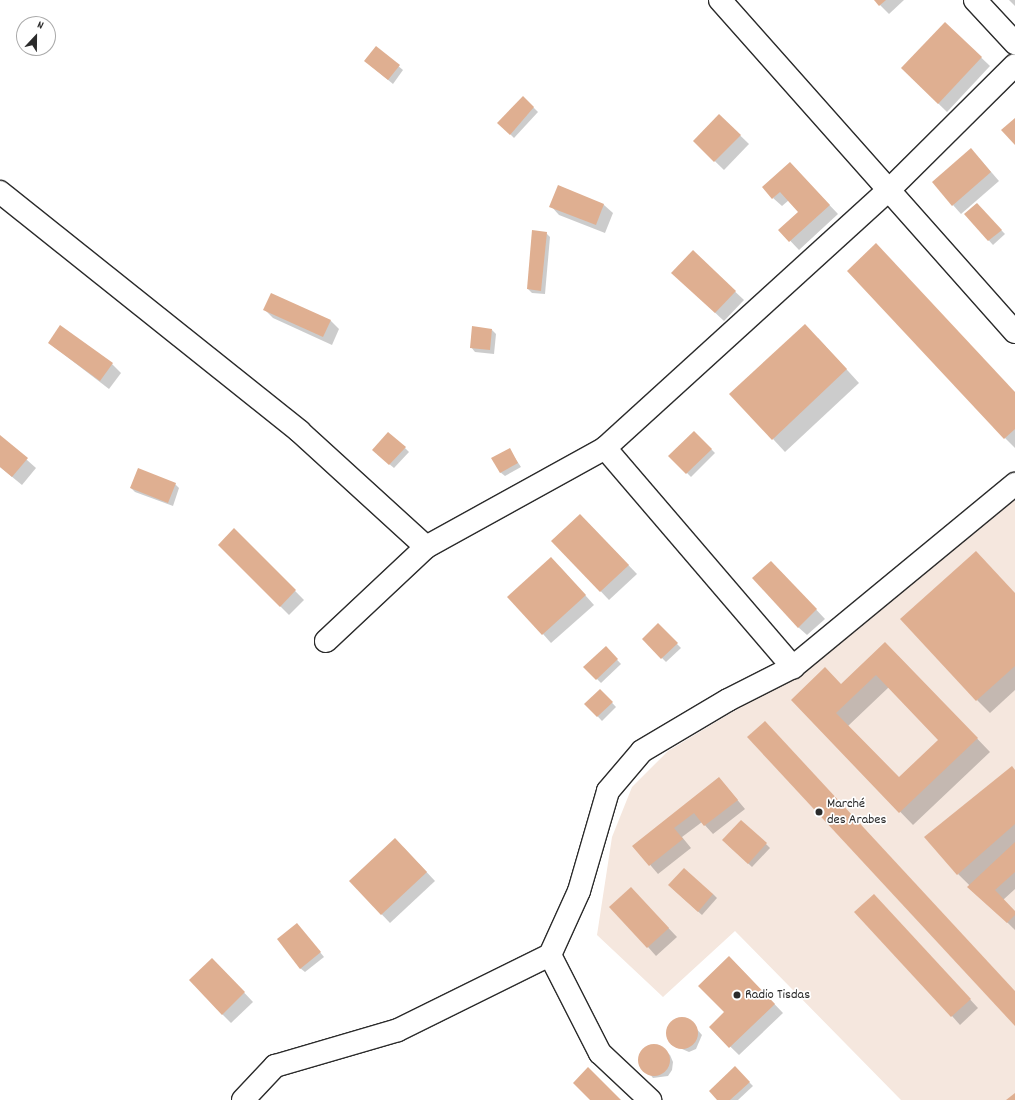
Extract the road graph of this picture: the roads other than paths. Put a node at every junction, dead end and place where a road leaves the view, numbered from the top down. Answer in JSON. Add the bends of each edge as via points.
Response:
{"nodes":[{"id":1,"x":720,"y":0,"type":"edge"},
{"id":2,"x":975,"y":0,"type":"edge"},
{"id":3,"x":1015,"y":43,"type":"edge"},
{"id":4,"x":1015,"y":64,"type":"edge"},
{"id":5,"x":889,"y":190,"type":"junction"},
{"id":6,"x":0,"y":192,"type":"edge"},
{"id":7,"x":1015,"y":332,"type":"edge"},
{"id":8,"x":605,"y":448,"type":"junction"},
{"id":9,"x":1015,"y":484,"type":"edge"},
{"id":10,"x":426,"y":547,"type":"junction"},
{"id":11,"x":326,"y":641,"type":"dead end"},
{"id":12,"x":793,"y":667,"type":"junction"},
{"id":13,"x":550,"y":955,"type":"junction"},
{"id":14,"x":244,"y":1100,"type":"edge"},
{"id":15,"x":650,"y":1100,"type":"edge"}],
"edges":[{"from":1,"to":5,"type":"street"},
{"from":2,"to":3,"type":"street"},
{"from":4,"to":5,"type":"street"},
{"from":5,"to":7,"type":"street"},
{"from":5,"to":8,"type":"street"},
{"from":6,"to":10,"type":"street","via":[[299,431]]},
{"from":8,"to":10,"type":"street"},
{"from":8,"to":12,"type":"street"},
{"from":9,"to":12,"type":"street"},
{"from":10,"to":11,"type":"street"},
{"from":12,"to":13,"type":"street","via":[[728,700],[642,751],[613,785],[608,791],[579,891]]},
{"from":13,"to":14,"type":"street","via":[[398,1030],[275,1066]]},
{"from":13,"to":15,"type":"street","via":[[600,1053]]}]}
